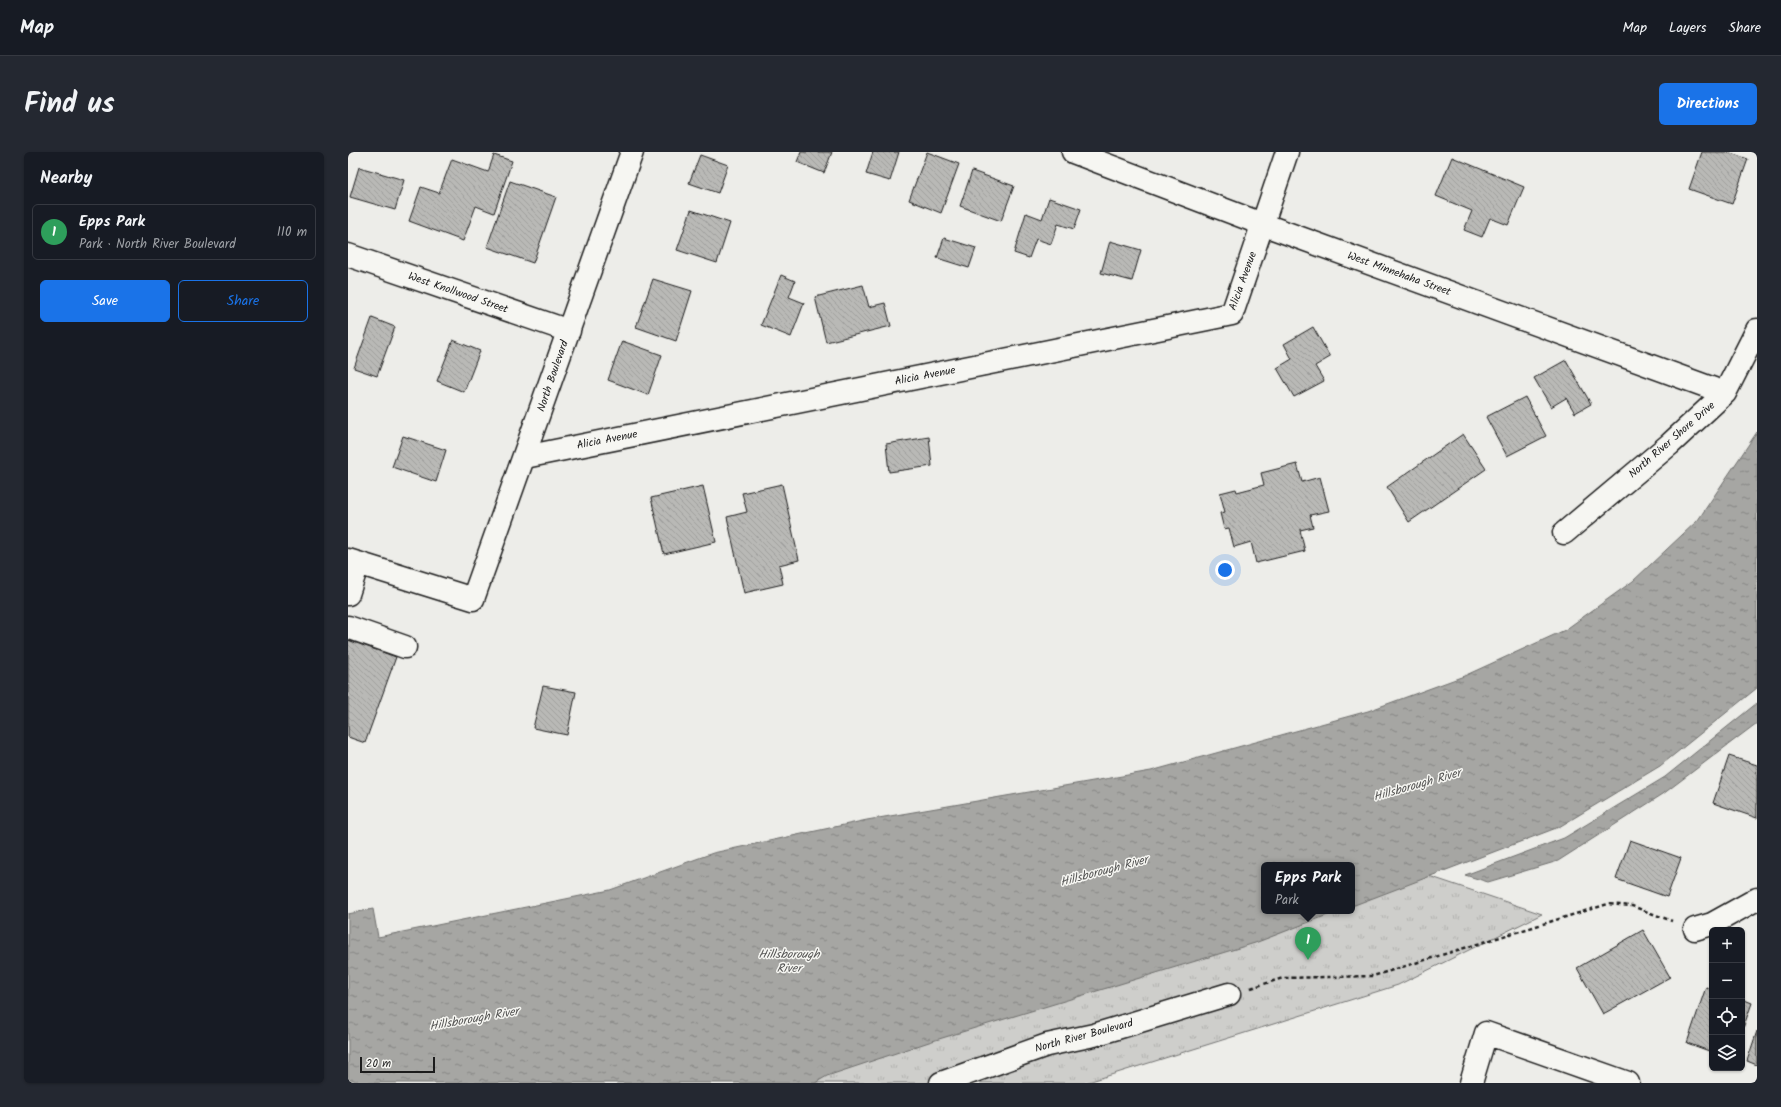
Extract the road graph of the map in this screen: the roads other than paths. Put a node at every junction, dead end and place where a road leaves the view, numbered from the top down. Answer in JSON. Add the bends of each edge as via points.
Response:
{"nodes":[{"id":1,"x":632,"y":152,"type":"edge"},
{"id":2,"x":1073,"y":152,"type":"edge"},
{"id":3,"x":1287,"y":152,"type":"edge"},
{"id":4,"x":1262,"y":224,"type":"junction"},
{"id":5,"x":348,"y":255,"type":"edge"},
{"id":6,"x":1757,"y":330,"type":"edge"},
{"id":7,"x":569,"y":331,"type":"junction"},
{"id":8,"x":1726,"y":393,"type":"junction"},
{"id":9,"x":525,"y":457,"type":"junction"},
{"id":10,"x":1564,"y":532,"type":"dead end"},
{"id":11,"x":353,"y":562,"type":"edge"},
{"id":12,"x":348,"y":594,"type":"edge"},
{"id":13,"x":348,"y":627,"type":"edge"},
{"id":14,"x":405,"y":647,"type":"dead end"},
{"id":15,"x":1757,"y":899,"type":"edge"},
{"id":16,"x":1695,"y":929,"type":"road end"},
{"id":17,"x":1229,"y":994,"type":"road end"},
{"id":18,"x":941,"y":1083,"type":"edge"},
{"id":19,"x":1471,"y":1083,"type":"edge"},
{"id":20,"x":1628,"y":1083,"type":"edge"}],
"edges":[{"from":1,"to":7,"type":"street","name":"North Boulevard"},
{"from":2,"to":4,"type":"street","name":"West Minnehaha Street"},
{"from":3,"to":4,"type":"street"},
{"from":4,"to":8,"type":"street","name":"West Minnehaha Street"},
{"from":4,"to":9,"type":"street","name":"Alicia Avenue","via":[[1232,314]]},
{"from":5,"to":7,"type":"street","name":"West Knollwood Street"},
{"from":6,"to":8,"type":"street","name":"North River Shore Drive"},
{"from":7,"to":9,"type":"street","name":"North Boulevard"},
{"from":8,"to":10,"type":"street","name":"North River Shore Drive","via":[[1670,444]]},
{"from":9,"to":11,"type":"street","name":"North Boulevard","via":[[473,599]]},
{"from":11,"to":12,"type":"street"},
{"from":13,"to":14,"type":"street"},
{"from":15,"to":16,"type":"street","via":[[1712,924]]},
{"from":17,"to":18,"type":"street","name":"North River Boulevard","via":[[1094,1035],[1047,1045]]},
{"from":19,"to":20,"type":"street","via":[[1486,1033]]}]}
